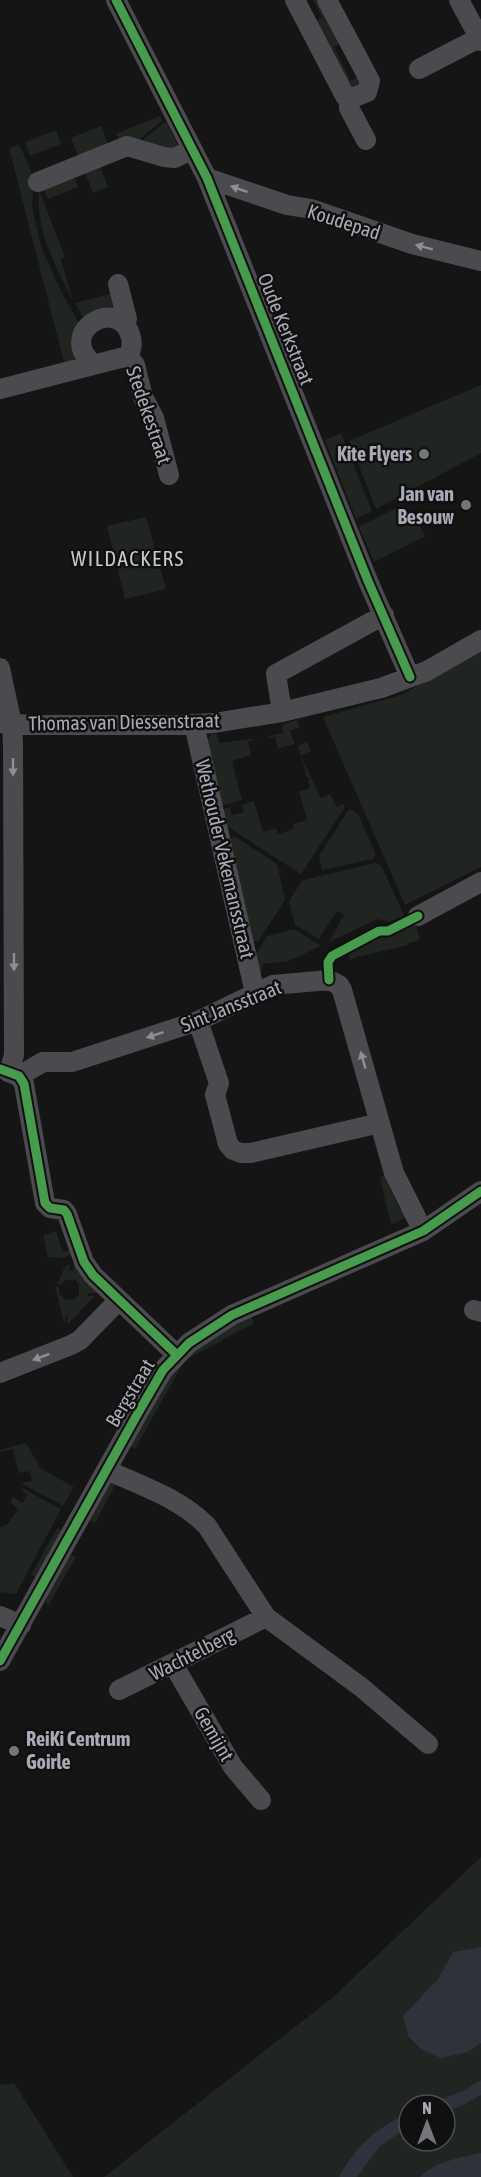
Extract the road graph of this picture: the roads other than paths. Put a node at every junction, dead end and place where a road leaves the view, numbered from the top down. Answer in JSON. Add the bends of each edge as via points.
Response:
{"nodes":[{"id":1,"x":116,"y":0,"type":"edge"},
{"id":2,"x":295,"y":0,"type":"edge"},
{"id":3,"x":327,"y":0,"type":"edge"},
{"id":4,"x":459,"y":0,"type":"edge"},
{"id":5,"x":480,"y":39,"type":"edge"},
{"id":6,"x":418,"y":69,"type":"dead end"},
{"id":7,"x":349,"y":98,"type":"junction"},
{"id":8,"x":366,"y":140,"type":"dead end"},
{"id":9,"x":192,"y":149,"type":"junction"},
{"id":10,"x":207,"y":178,"type":"junction"},
{"id":11,"x":38,"y":182,"type":"dead end"},
{"id":12,"x":481,"y":261,"type":"edge"},
{"id":13,"x":118,"y":284,"type":"dead end"},
{"id":14,"x":123,"y":323,"type":"junction"},
{"id":15,"x":128,"y":356,"type":"junction"},
{"id":16,"x":93,"y":364,"type":"junction"},
{"id":17,"x":0,"y":389,"type":"edge"},
{"id":18,"x":169,"y":475,"type":"dead end"},
{"id":19,"x":384,"y":615,"type":"junction"},
{"id":20,"x":481,"y":640,"type":"edge"},
{"id":21,"x":0,"y":668,"type":"edge"},
{"id":22,"x":410,"y":677,"type":"junction"},
{"id":23,"x":282,"y":712,"type":"junction"},
{"id":24,"x":6,"y":723,"type":"edge"},
{"id":25,"x":195,"y":724,"type":"junction"},
{"id":26,"x":481,"y":882,"type":"edge"},
{"id":27,"x":418,"y":916,"type":"dead end"},
{"id":28,"x":255,"y":993,"type":"junction"},
{"id":29,"x":198,"y":1021,"type":"junction"},
{"id":30,"x":10,"y":1072,"type":"edge"},
{"id":31,"x":380,"y":1120,"type":"junction"},
{"id":32,"x":481,"y":1191,"type":"edge"},
{"id":33,"x":423,"y":1231,"type":"junction"},
{"id":34,"x":118,"y":1301,"type":"junction"},
{"id":35,"x":177,"y":1354,"type":"junction"},
{"id":36,"x":0,"y":1373,"type":"edge"},
{"id":37,"x":107,"y":1470,"type":"junction"},
{"id":38,"x":0,"y":1616,"type":"edge"},
{"id":39,"x":266,"y":1617,"type":"junction"},
{"id":40,"x":21,"y":1624,"type":"junction"},
{"id":41,"x":0,"y":1661,"type":"edge"},
{"id":42,"x":173,"y":1664,"type":"junction"},
{"id":43,"x":119,"y":1690,"type":"dead end"},
{"id":44,"x":428,"y":1744,"type":"dead end"},
{"id":45,"x":261,"y":1800,"type":"dead end"}],
"edges":[{"from":1,"to":9,"type":"street","name":"Oude Kerkstraat"},
{"from":2,"to":7,"type":"street"},
{"from":3,"to":7,"type":"street","via":[[370,81],[367,92]]},
{"from":4,"to":5,"type":"street"},
{"from":5,"to":6,"type":"street"},
{"from":7,"to":8,"type":"street","via":[[349,108]]},
{"from":9,"to":10,"type":"street","name":"Oude Kerkstraat"},
{"from":9,"to":11,"type":"street","via":[[175,158],[127,146]]},
{"from":12,"to":10,"type":"street","name":"Koudepad","one_way":true,"via":[[412,244]]},
{"from":10,"to":19,"type":"street","name":"Oude Kerkstraat"},
{"from":13,"to":14,"type":"street","name":"Stedekestraat","via":[[127,319]]},
{"from":14,"to":15,"type":"street","name":"Stedekestraat","via":[[132,340]]},
{"from":14,"to":16,"type":"street","name":"Stedekestraat","via":[[105,318],[88,326],[81,346]]},
{"from":15,"to":16,"type":"street","name":"Stedekestraat"},
{"from":15,"to":18,"type":"street","name":"Stedekestraat","via":[[154,418]]},
{"from":16,"to":17,"type":"street","name":"Stedekestraat"},
{"from":19,"to":22,"type":"street","name":"Oude Kerkstraat"},
{"from":19,"to":23,"type":"street","via":[[276,674]]},
{"from":20,"to":22,"type":"street","name":"Thomas van Diessenstraat"},
{"from":21,"to":24,"type":"street"},
{"from":22,"to":23,"type":"street","name":"Thomas van Diessenstraat"},
{"from":23,"to":25,"type":"street","name":"Thomas van Diessenstraat"},
{"from":24,"to":25,"type":"street","name":"Thomas van Diessenstraat"},
{"from":24,"to":30,"type":"street","one_way":true,"via":[[14,1055]]},
{"from":25,"to":28,"type":"street","name":"Wethouder Vekemansstraat"},
{"from":26,"to":27,"type":"street"},
{"from":28,"to":29,"type":"street","name":"Sint Jansstraat"},
{"from":31,"to":28,"type":"street","name":"Sint Jansstraat","one_way":true,"via":[[339,985],[329,980],[273,985]]},
{"from":29,"to":30,"type":"street","name":"Sint Jansstraat","one_way":true,"via":[[72,1062],[43,1062]]},
{"from":29,"to":31,"type":"street","via":[[219,1083],[215,1095],[224,1136],[240,1154]]},
{"from":30,"to":34,"type":"street","via":[[26,1092],[45,1203],[67,1214],[84,1262]]},
{"from":31,"to":33,"type":"street","via":[[394,1173]]},
{"from":32,"to":33,"type":"street","name":"Bergstraat"},
{"from":33,"to":35,"type":"street","name":"Bergstraat","via":[[232,1315],[200,1334]]},
{"from":34,"to":35,"type":"street"},
{"from":34,"to":36,"type":"street","one_way":true,"via":[[71,1346]]},
{"from":35,"to":37,"type":"street","name":"Bergstraat","via":[[163,1370]]},
{"from":37,"to":39,"type":"street","via":[[195,1513]]},
{"from":37,"to":40,"type":"street","name":"Bergstraat"},
{"from":38,"to":40,"type":"street"},
{"from":39,"to":42,"type":"street","name":"Wachtelberg"},
{"from":39,"to":44,"type":"street","via":[[361,1687]]},
{"from":40,"to":41,"type":"street","name":"Bergstraat"},
{"from":42,"to":43,"type":"street","name":"Wachtelberg"},
{"from":42,"to":45,"type":"street","name":"Gemijnt","via":[[233,1767]]}]}
